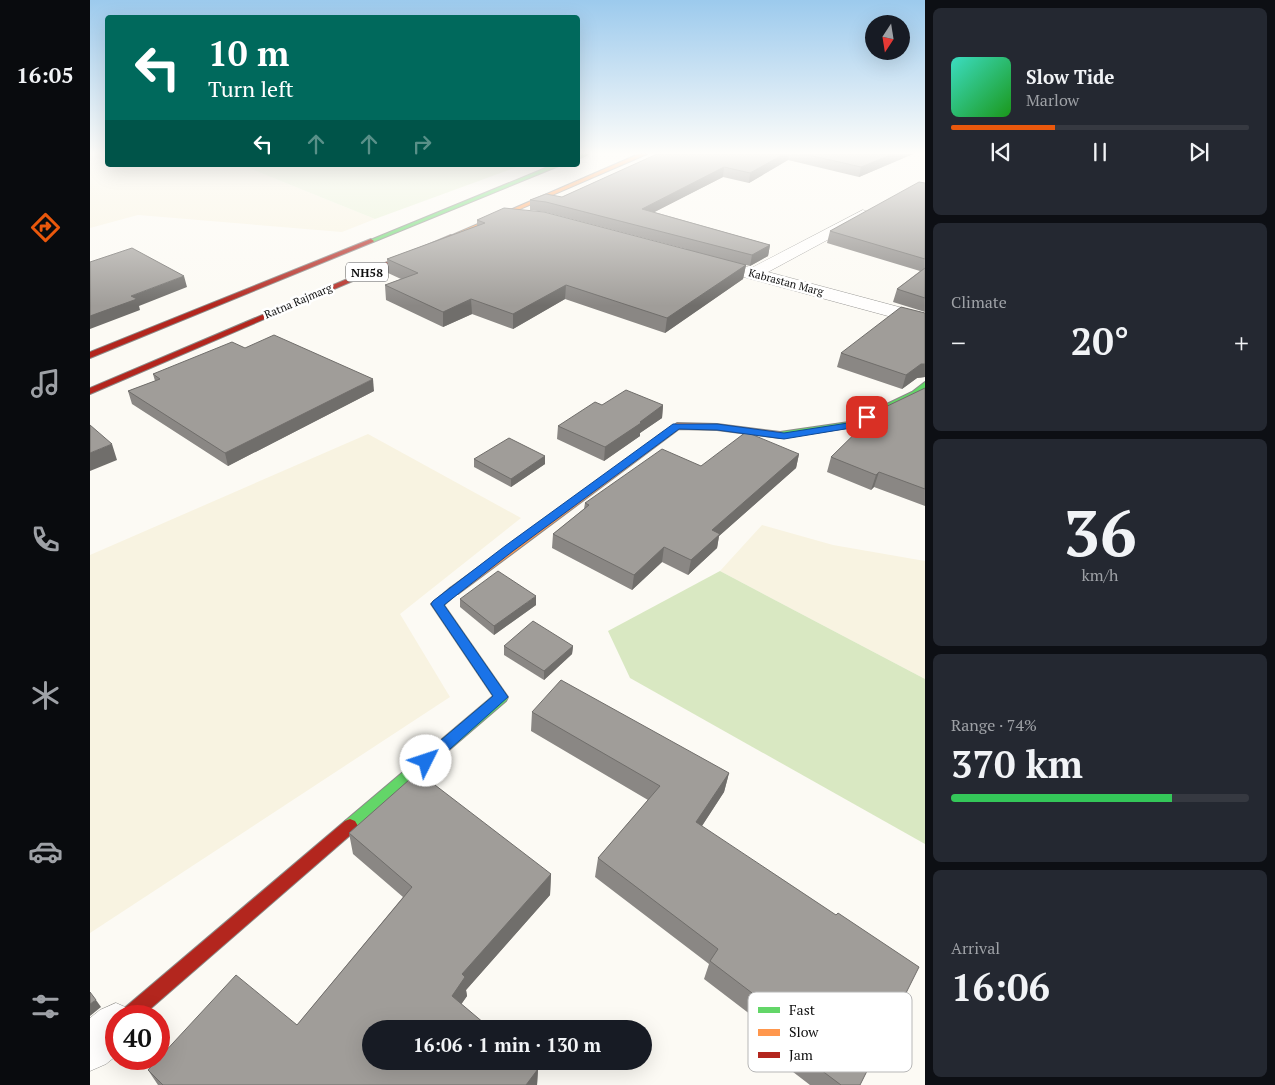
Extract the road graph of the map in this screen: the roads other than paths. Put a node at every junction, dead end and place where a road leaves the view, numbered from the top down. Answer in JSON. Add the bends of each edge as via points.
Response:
{"nodes":[{"id":1,"x":460,"y":205,"type":"edge"},
{"id":2,"x":522,"y":205,"type":"edge"},
{"id":3,"x":880,"y":206,"type":"edge"},
{"id":4,"x":499,"y":214,"type":"junction"},
{"id":5,"x":536,"y":218,"type":"edge"},
{"id":6,"x":696,"y":258,"type":"edge"},
{"id":7,"x":754,"y":273,"type":"junction"},
{"id":8,"x":925,"y":320,"type":"edge"},
{"id":9,"x":90,"y":355,"type":"edge"},
{"id":10,"x":925,"y":386,"type":"edge"},
{"id":11,"x":90,"y":391,"type":"edge"},
{"id":12,"x":141,"y":1005,"type":"edge"},
{"id":13,"x":105,"y":1035,"type":"edge"},
{"id":14,"x":90,"y":1048,"type":"edge"}],
"edges":[{"from":1,"to":9,"type":"main road","number":"NH58"},
{"from":2,"to":4,"type":"main road","name":"Ratna Rajmarg","number":"NH58"},
{"from":3,"to":7,"type":"street"},
{"from":4,"to":5,"type":"street"},
{"from":4,"to":11,"type":"main road","name":"Ratna Rajmarg","number":"NH58"},
{"from":6,"to":7,"type":"street","name":"Kabrastan Marg"},
{"from":7,"to":8,"type":"street","name":"Kabrastan Marg"},
{"from":10,"to":12,"type":"main road","via":[[851,425],[794,435],[677,426],[437,604],[501,697]]},
{"from":13,"to":14,"type":"street"}]}
